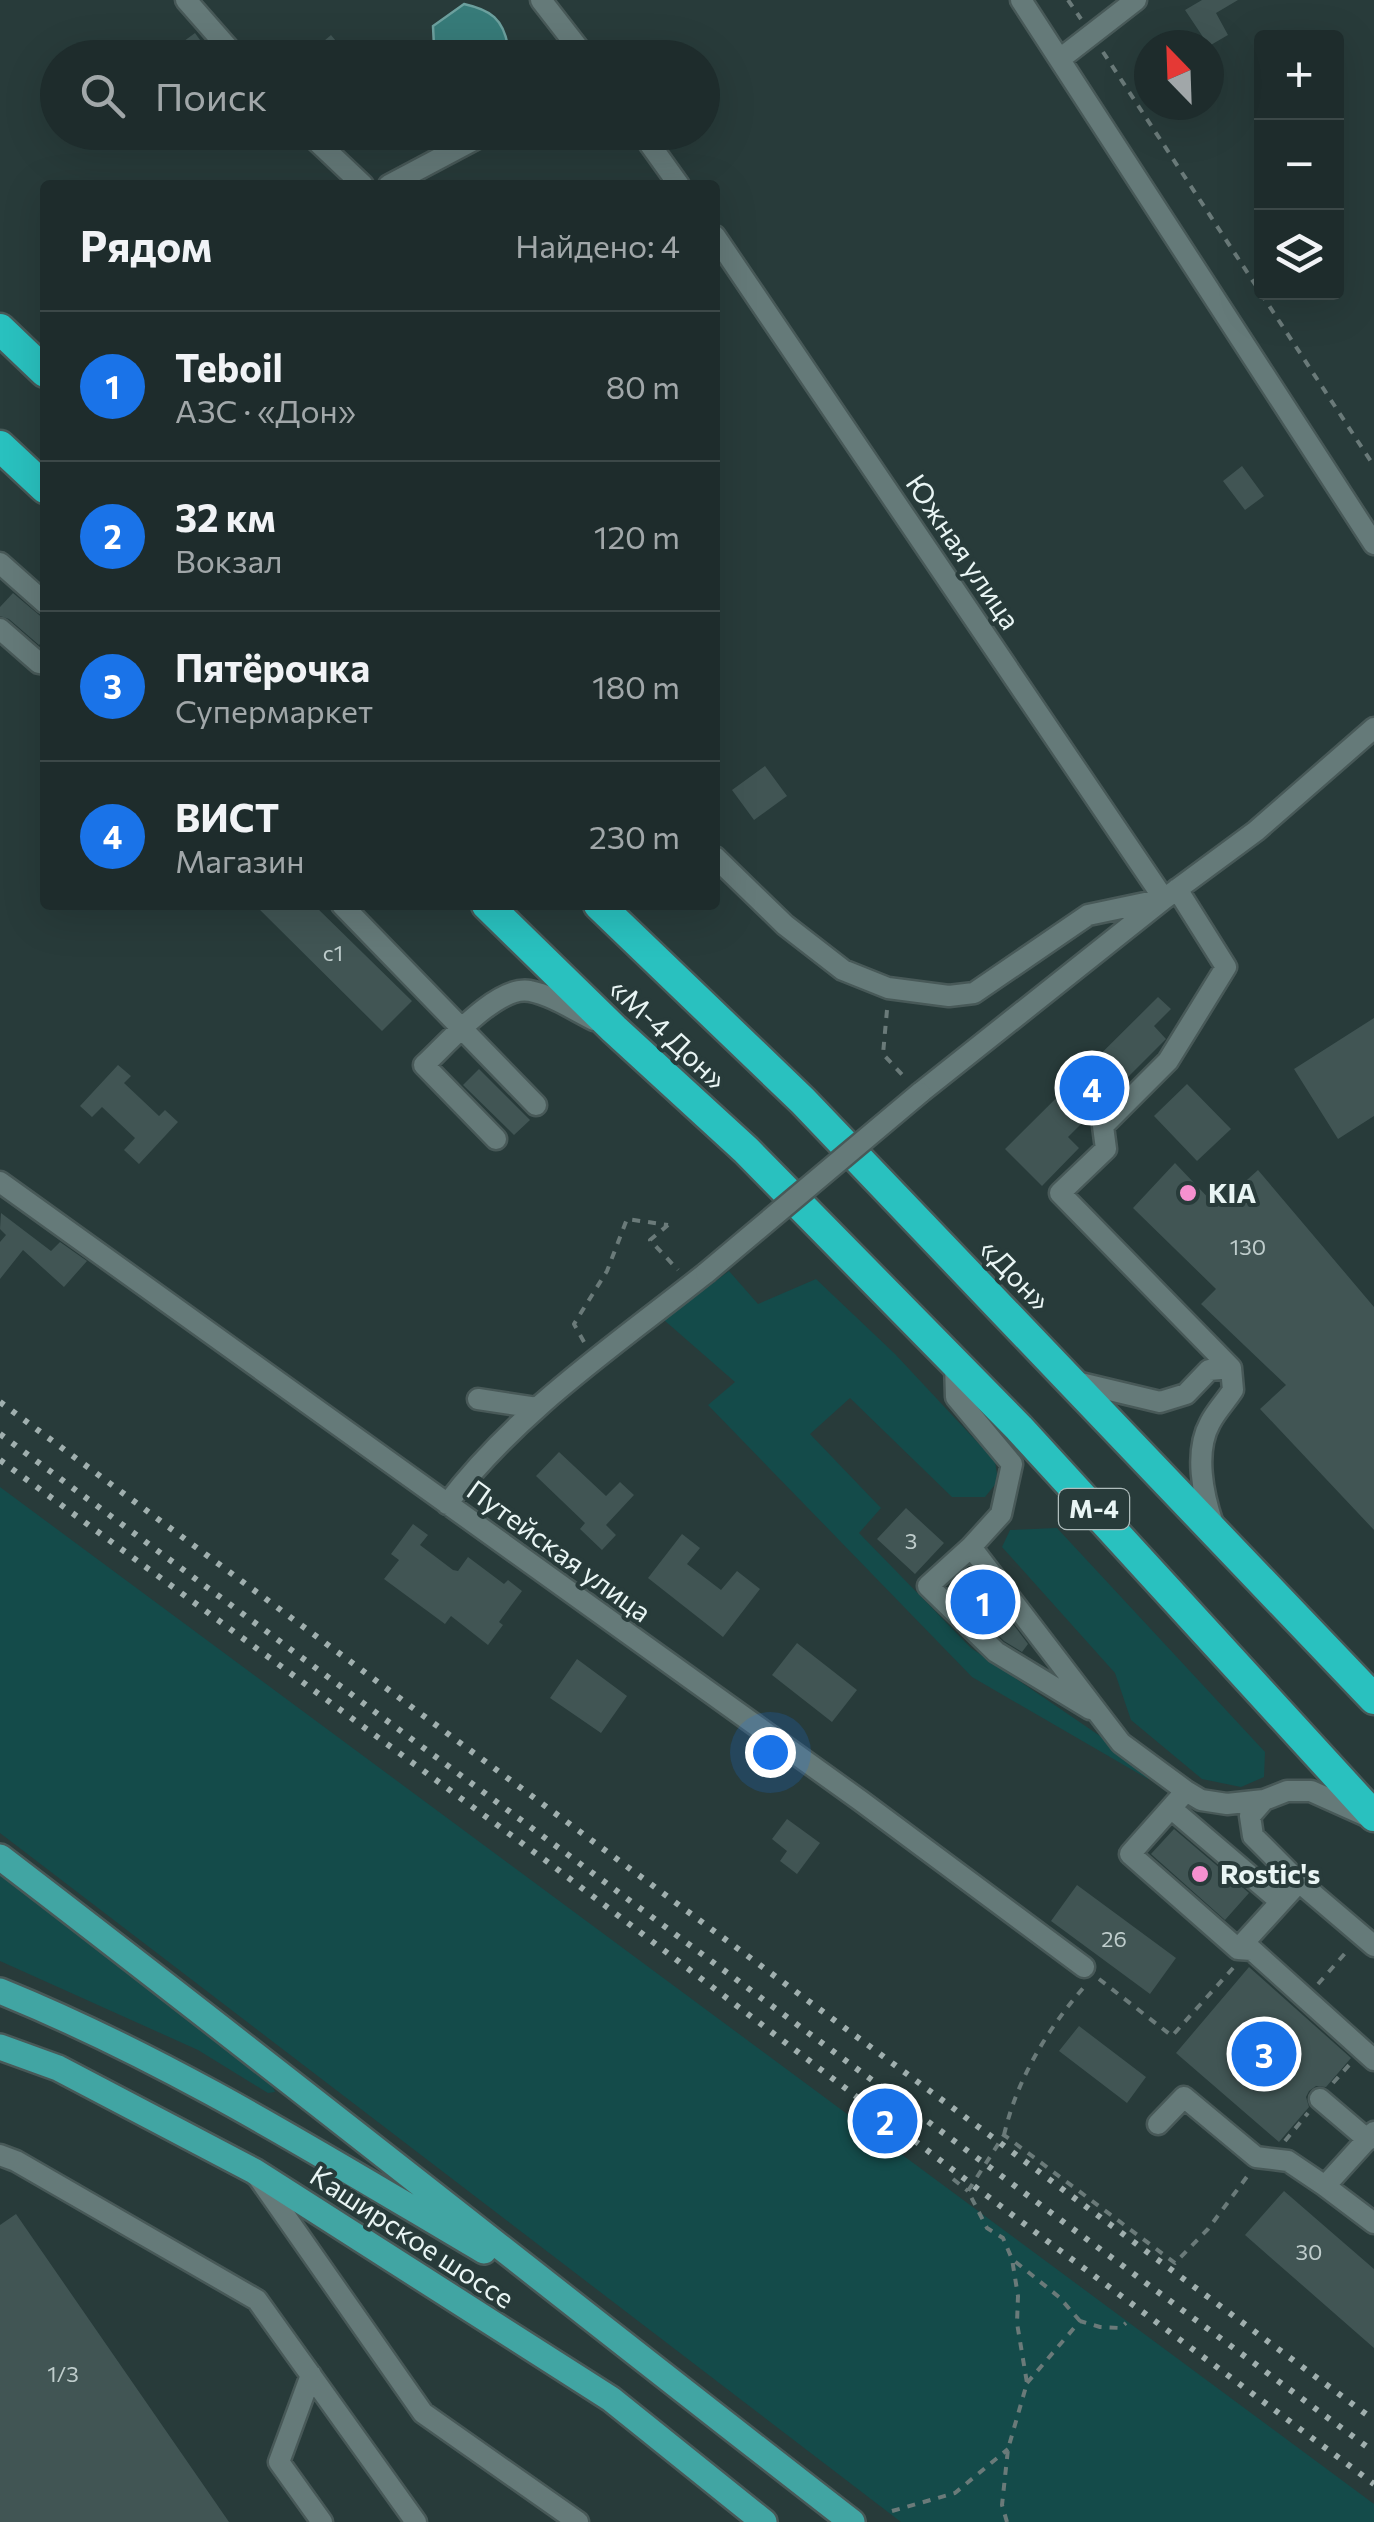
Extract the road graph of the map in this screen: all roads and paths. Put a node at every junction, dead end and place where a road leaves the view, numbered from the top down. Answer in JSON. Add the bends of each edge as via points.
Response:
{"nodes":[{"id":1,"x":186,"y":0,"type":"edge"},
{"id":2,"x":541,"y":0,"type":"edge"},
{"id":3,"x":1021,"y":0,"type":"edge"},
{"id":4,"x":1068,"y":0,"type":"edge"},
{"id":5,"x":1136,"y":0,"type":"edge"},
{"id":6,"x":1092,"y":36,"type":"junction"},
{"id":7,"x":221,"y":40,"type":"edge"},
{"id":8,"x":572,"y":40,"type":"edge"},
{"id":9,"x":1060,"y":60,"type":"junction"},
{"id":10,"x":326,"y":150,"type":"edge"},
{"id":11,"x":455,"y":150,"type":"edge"},
{"id":12,"x":654,"y":150,"type":"edge"},
{"id":13,"x":358,"y":180,"type":"edge"},
{"id":14,"x":398,"y":180,"type":"edge"},
{"id":15,"x":675,"y":180,"type":"edge"},
{"id":16,"x":720,"y":243,"type":"edge"},
{"id":17,"x":0,"y":329,"type":"edge"},
{"id":18,"x":40,"y":367,"type":"edge"},
{"id":19,"x":0,"y":446,"type":"edge"},
{"id":20,"x":1374,"y":466,"type":"edge"},
{"id":21,"x":40,"y":483,"type":"edge"},
{"id":22,"x":1374,"y":544,"type":"edge"},
{"id":23,"x":0,"y":563,"type":"edge"},
{"id":24,"x":40,"y":599,"type":"edge"},
{"id":25,"x":0,"y":629,"type":"edge"},
{"id":26,"x":40,"y":663,"type":"edge"},
{"id":27,"x":1374,"y":728,"type":"edge"},
{"id":28,"x":720,"y":862,"type":"edge"},
{"id":29,"x":1171,"y":894,"type":"junction"},
{"id":30,"x":347,"y":910,"type":"edge"},
{"id":31,"x":492,"y":910,"type":"edge"},
{"id":32,"x":604,"y":910,"type":"edge"},
{"id":33,"x":888,"y":988,"type":"junction"},
{"id":34,"x":462,"y":1029,"type":"junction"},
{"id":35,"x":614,"y":1029,"type":"junction"},
{"id":36,"x":913,"y":1087,"type":"junction"},
{"id":37,"x":536,"y":1105,"type":"dead end"},
{"id":38,"x":496,"y":1139,"type":"dead end"},
{"id":39,"x":0,"y":1182,"type":"edge"},
{"id":40,"x":682,"y":1274,"type":"dead end"},
{"id":41,"x":595,"y":1362,"type":"junction"},
{"id":42,"x":955,"y":1363,"type":"junction"},
{"id":43,"x":1231,"y":1368,"type":"junction"},
{"id":44,"x":1070,"y":1380,"type":"junction"},
{"id":45,"x":478,"y":1399,"type":"dead end"},
{"id":46,"x":536,"y":1408,"type":"junction"},
{"id":47,"x":446,"y":1504,"type":"junction"},
{"id":48,"x":1216,"y":1534,"type":"junction"},
{"id":49,"x":971,"y":1547,"type":"junction"},
{"id":50,"x":1374,"y":1699,"type":"edge"},
{"id":51,"x":1100,"y":1716,"type":"junction"},
{"id":52,"x":1186,"y":1791,"type":"junction"},
{"id":53,"x":1264,"y":1800,"type":"junction"},
{"id":54,"x":1172,"y":1808,"type":"junction"},
{"id":55,"x":1374,"y":1818,"type":"edge"},
{"id":56,"x":0,"y":1857,"type":"edge"},
{"id":57,"x":1299,"y":1882,"type":"junction"},
{"id":58,"x":1281,"y":1902,"type":"junction"},
{"id":59,"x":1368,"y":1941,"type":"edge"},
{"id":60,"x":1239,"y":1955,"type":"junction"},
{"id":61,"x":1084,"y":1967,"type":"junction"},
{"id":62,"x":0,"y":1991,"type":"edge"},
{"id":63,"x":1305,"y":1998,"type":"junction"},
{"id":64,"x":0,"y":2047,"type":"edge"},
{"id":65,"x":1366,"y":2058,"type":"edge"},
{"id":66,"x":1320,"y":2098,"type":"junction"},
{"id":67,"x":1158,"y":2124,"type":"dead end"},
{"id":68,"x":1004,"y":2136,"type":"junction"},
{"id":69,"x":1371,"y":2136,"type":"edge"},
{"id":70,"x":0,"y":2155,"type":"edge"},
{"id":71,"x":1266,"y":2158,"type":"junction"},
{"id":72,"x":254,"y":2172,"type":"junction"},
{"id":73,"x":953,"y":2178,"type":"dead end"},
{"id":74,"x":1326,"y":2186,"type":"junction"},
{"id":75,"x":968,"y":2191,"type":"junction"},
{"id":76,"x":1374,"y":2223,"type":"edge"},
{"id":77,"x":1012,"y":2259,"type":"junction"},
{"id":78,"x":565,"y":2300,"type":"junction"},
{"id":79,"x":1080,"y":2321,"type":"junction"},
{"id":80,"x":1126,"y":2323,"type":"dead end"},
{"id":81,"x":311,"y":2375,"type":"junction"},
{"id":82,"x":1027,"y":2383,"type":"junction"},
{"id":83,"x":1008,"y":2449,"type":"junction"},
{"id":84,"x":892,"y":2511,"type":"dead end"},
{"id":85,"x":322,"y":2522,"type":"edge"},
{"id":86,"x":416,"y":2522,"type":"edge"},
{"id":87,"x":578,"y":2522,"type":"edge"},
{"id":88,"x":764,"y":2522,"type":"edge"},
{"id":89,"x":852,"y":2522,"type":"edge"},
{"id":90,"x":1007,"y":2522,"type":"edge"}],
"edges":[{"from":1,"to":7,"type":"street"},
{"from":2,"to":8,"type":"street"},
{"from":3,"to":9,"type":"street"},
{"from":4,"to":6,"type":"path"},
{"from":5,"to":6,"type":"street"},
{"from":6,"to":9,"type":"street"},
{"from":6,"to":20,"type":"path"},
{"from":9,"to":22,"type":"street"},
{"from":10,"to":13,"type":"street"},
{"from":11,"to":14,"type":"street"},
{"from":12,"to":15,"type":"street"},
{"from":16,"to":29,"type":"street","name":"Южная улица"},
{"from":17,"to":18,"type":"highway"},
{"from":19,"to":21,"type":"highway"},
{"from":23,"to":24,"type":"street"},
{"from":25,"to":26,"type":"street"},
{"from":27,"to":29,"type":"street","via":[[1256,831]]},
{"from":28,"to":33,"type":"street","via":[[843,970]]},
{"from":29,"to":33,"type":"street","via":[[1088,915],[974,993]]},
{"from":29,"to":36,"type":"street"},
{"from":29,"to":43,"type":"street","name":"Южная улица","via":[[1226,967],[1168,1061],[1102,1126],[1106,1149],[1060,1192]]},
{"from":30,"to":34,"type":"street"},
{"from":31,"to":35,"type":"highway","name":"«М-4 Дон»","number":"М-4"},
{"from":32,"to":44,"type":"highway","name":"«Дон»","number":"М-4","via":[[803,1101]]},
{"from":33,"to":36,"type":"path","via":[[883,1054]]},
{"from":34,"to":35,"type":"street","via":[[500,997],[527,990]]},
{"from":34,"to":37,"type":"street"},
{"from":34,"to":38,"type":"street","via":[[424,1066]]},
{"from":35,"to":42,"type":"highway","name":"«М-4 Дон»","number":"М-4","via":[[746,1150]]},
{"from":36,"to":41,"type":"street","bridge":true},
{"from":39,"to":47,"type":"street","name":"Путейская улица"},
{"from":40,"to":41,"type":"path","via":[[650,1240],[668,1225],[626,1220],[607,1271],[574,1324]]},
{"from":41,"to":46,"type":"street"},
{"from":42,"to":49,"type":"street","via":[[956,1397],[1012,1464],[1001,1514]]},
{"from":42,"to":55,"type":"highway","number":"М-4"},
{"from":43,"to":44,"type":"street","via":[[1209,1370],[1186,1394],[1160,1402]]},
{"from":43,"to":48,"type":"street","via":[[1233,1390],[1208,1425],[1203,1451],[1203,1495]]},
{"from":44,"to":48,"type":"highway","name":"«Дон»","number":"М-4"},
{"from":45,"to":46,"type":"street"},
{"from":46,"to":47,"type":"street"},
{"from":47,"to":61,"type":"street","name":"Путейская улица"},
{"from":48,"to":50,"type":"highway","name":"«Дон»","number":"М-4"},
{"from":49,"to":51,"type":"street"},
{"from":49,"to":51,"type":"street","via":[[928,1586],[996,1652]]},
{"from":51,"to":52,"type":"street","via":[[1121,1742]]},
{"from":52,"to":53,"type":"street","via":[[1226,1804]]},
{"from":52,"to":54,"type":"street"},
{"from":53,"to":55,"type":"street","via":[[1310,1792]]},
{"from":53,"to":57,"type":"street","via":[[1250,1816],[1253,1836]]},
{"from":54,"to":58,"type":"street"},
{"from":54,"to":60,"type":"street","via":[[1130,1854]]},
{"from":56,"to":78,"type":"main road"},
{"from":57,"to":58,"type":"street"},
{"from":57,"to":59,"type":"street"},
{"from":58,"to":60,"type":"street"},
{"from":59,"to":63,"type":"path"},
{"from":60,"to":61,"type":"path","via":[[1172,2036]]},
{"from":60,"to":63,"type":"street","via":[[1252,1950]]},
{"from":61,"to":68,"type":"path","via":[[1084,1986],[1045,2037],[1012,2103]]},
{"from":62,"to":78,"type":"main road","name":"Каширское шоссе","via":[[83,2025],[289,2135]]},
{"from":63,"to":65,"type":"street"},
{"from":64,"to":72,"type":"main road","name":"Каширское шоссе","via":[[58,2068]]},
{"from":65,"to":66,"type":"path"},
{"from":66,"to":69,"type":"street"},
{"from":66,"to":71,"type":"path"},
{"from":67,"to":71,"type":"street","via":[[1184,2096],[1256,2157]]},
{"from":68,"to":71,"type":"path","via":[[1175,2263]]},
{"from":68,"to":75,"type":"path"},
{"from":69,"to":74,"type":"street"},
{"from":70,"to":81,"type":"street","via":[[257,2300]]},
{"from":71,"to":74,"type":"street","via":[[1288,2160]]},
{"from":72,"to":87,"type":"street","via":[[423,2413]]},
{"from":72,"to":88,"type":"main road","name":"Каширское шоссе","via":[[611,2399]]},
{"from":73,"to":75,"type":"path"},
{"from":74,"to":76,"type":"street"},
{"from":75,"to":77,"type":"path"},
{"from":77,"to":79,"type":"path"},
{"from":77,"to":82,"type":"path"},
{"from":78,"to":89,"type":"main road"},
{"from":79,"to":80,"type":"path","via":[[1100,2328]]},
{"from":79,"to":82,"type":"path"},
{"from":81,"to":85,"type":"street","via":[[279,2462]]},
{"from":81,"to":86,"type":"street"},
{"from":82,"to":83,"type":"path"},
{"from":83,"to":84,"type":"path","via":[[956,2493]]},
{"from":83,"to":90,"type":"path","via":[[1002,2505]]}]}
